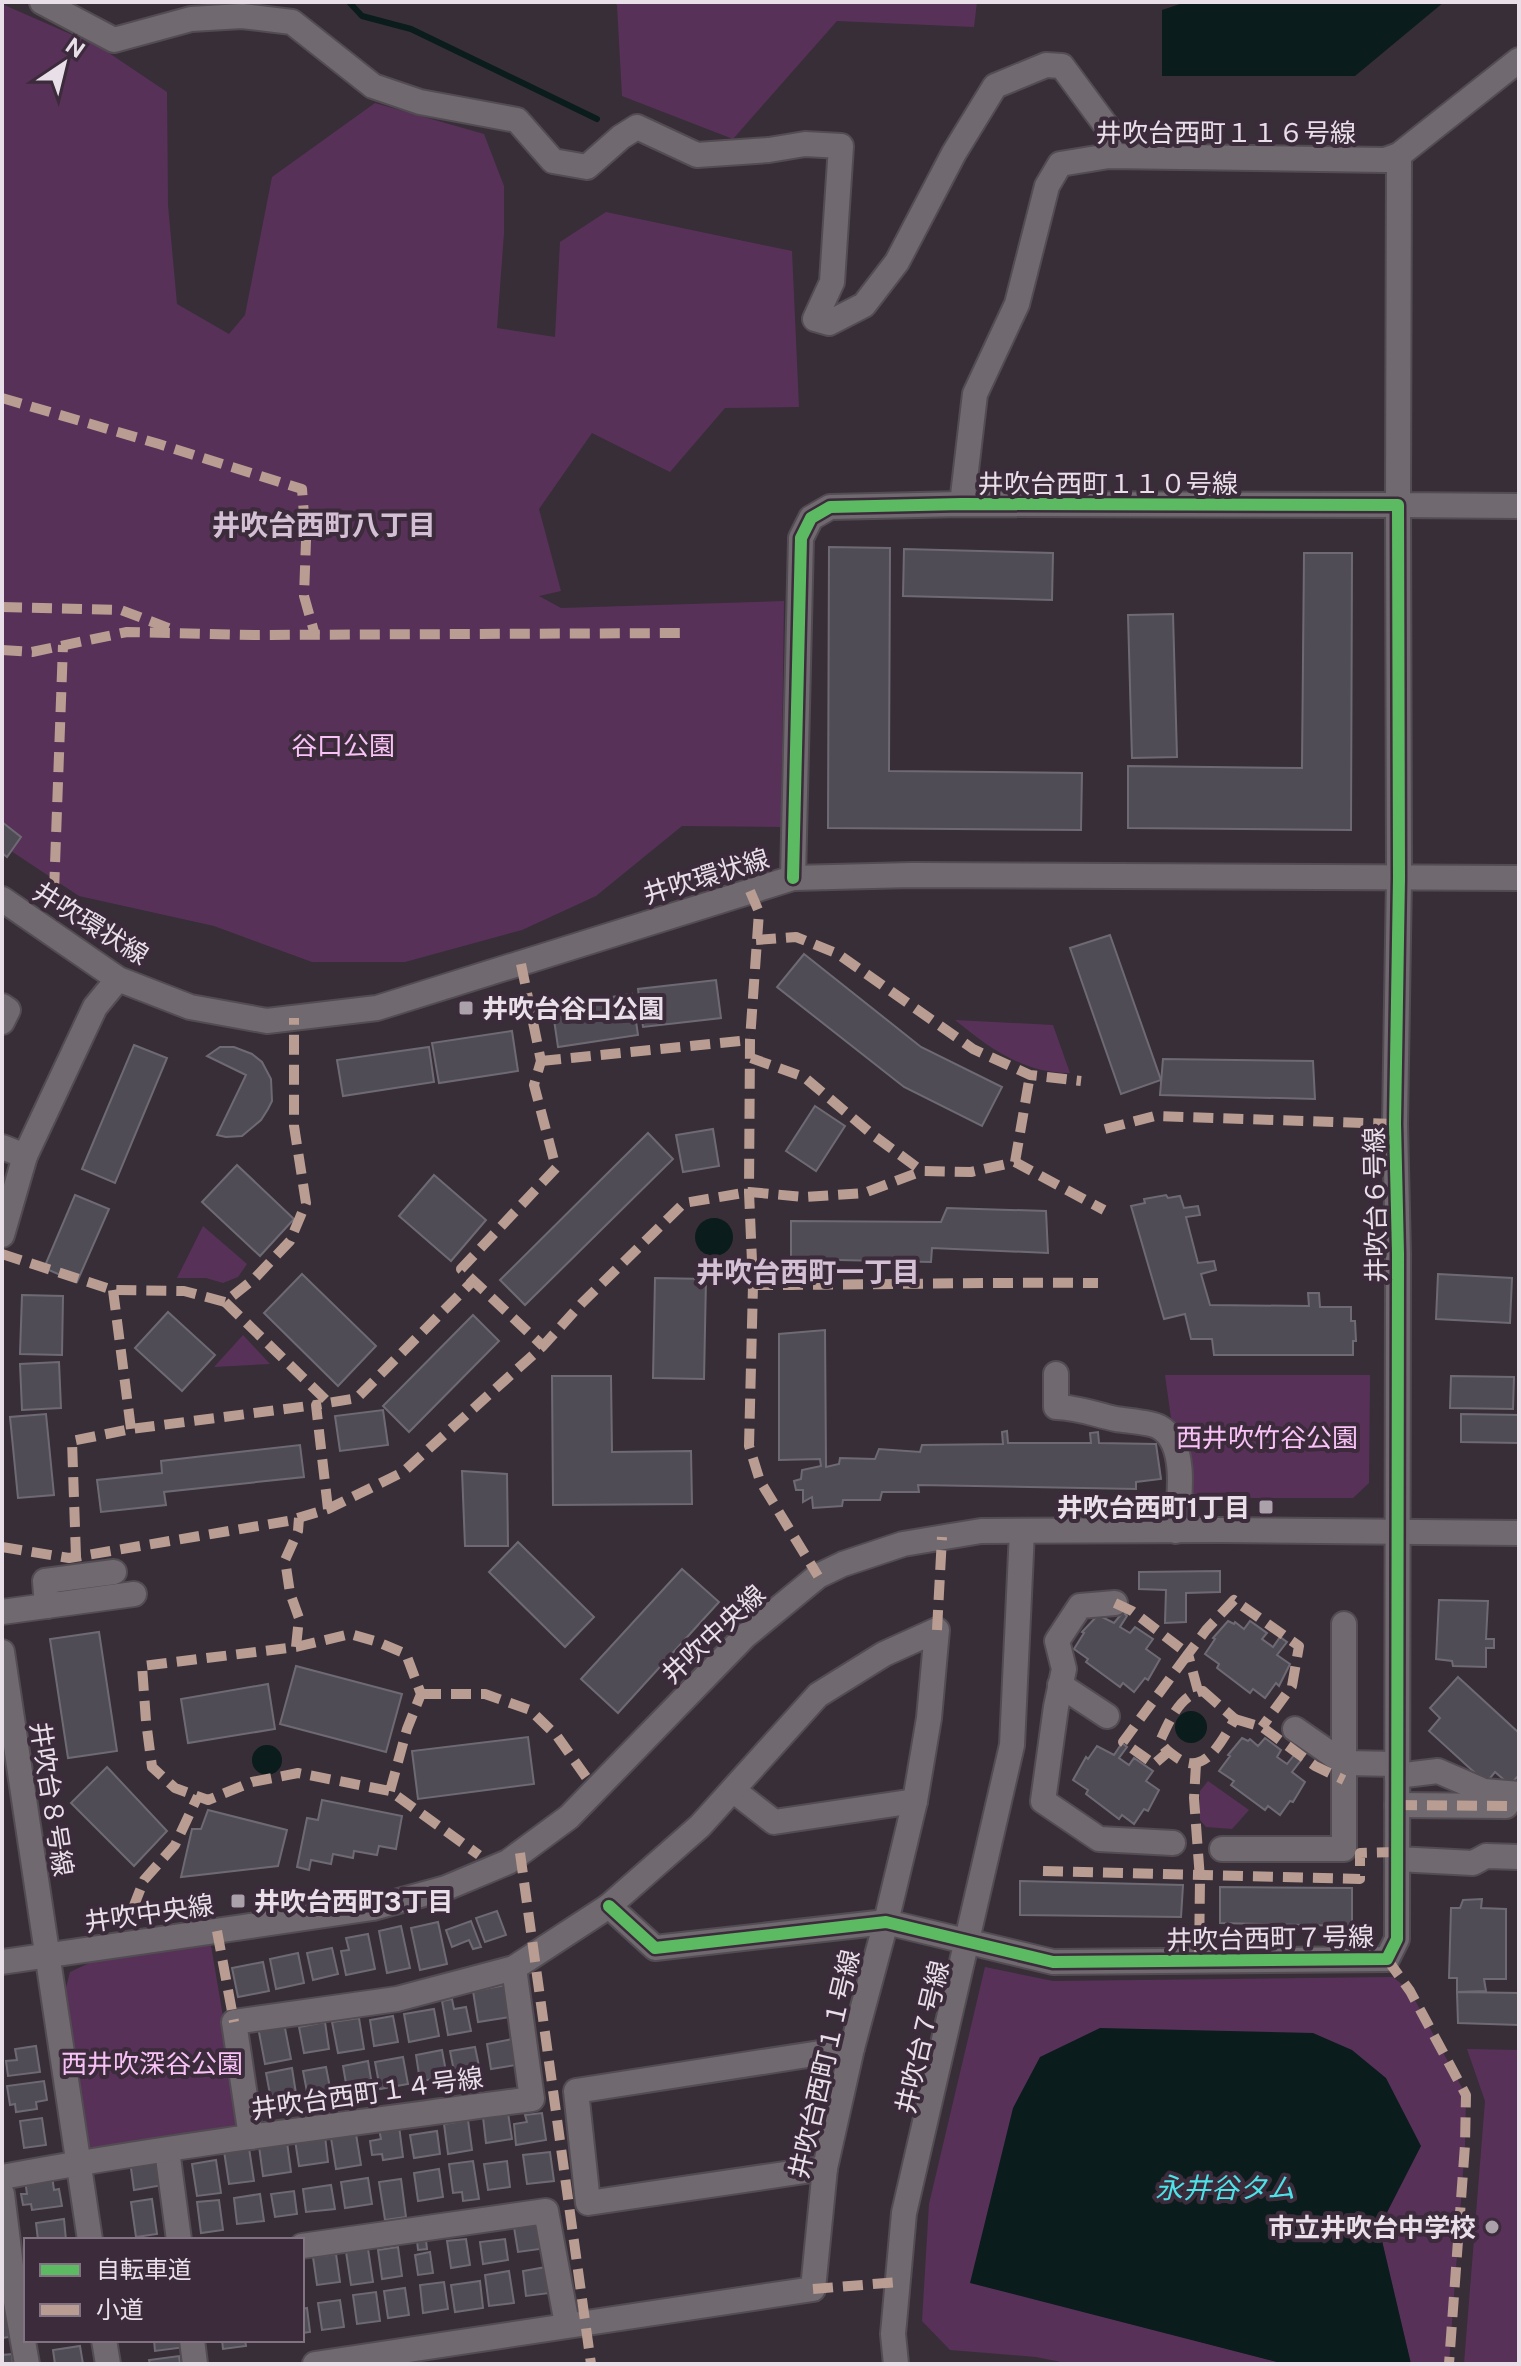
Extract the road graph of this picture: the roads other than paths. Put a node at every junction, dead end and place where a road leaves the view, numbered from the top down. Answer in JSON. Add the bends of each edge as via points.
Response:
{"nodes":[{"id":1,"x":42,"y":2,"type":"edge"},
{"id":2,"x":1519,"y":60,"type":"edge"},
{"id":3,"x":1399,"y":155,"type":"junction"},
{"id":4,"x":1109,"y":156,"type":"junction"},
{"id":5,"x":962,"y":504,"type":"junction"},
{"id":6,"x":1398,"y":505,"type":"junction"},
{"id":7,"x":1519,"y":506,"type":"edge"},
{"id":8,"x":793,"y":878,"type":"junction"},
{"id":9,"x":1399,"y":878,"type":"junction"},
{"id":10,"x":1519,"y":878,"type":"edge"},
{"id":11,"x":2,"y":899,"type":"edge"},
{"id":12,"x":118,"y":979,"type":"junction"},
{"id":13,"x":2,"y":1006,"type":"edge"},
{"id":14,"x":2,"y":1022,"type":"edge"},
{"id":15,"x":2,"y":1147,"type":"edge"},
{"id":16,"x":25,"y":1156,"type":"junction"},
{"id":17,"x":2,"y":1235,"type":"edge"},
{"id":18,"x":1056,"y":1374,"type":"dead end"},
{"id":19,"x":1022,"y":1531,"type":"junction"},
{"id":20,"x":1176,"y":1531,"type":"junction"},
{"id":21,"x":1397,"y":1532,"type":"junction"},
{"id":22,"x":1519,"y":1533,"type":"edge"},
{"id":23,"x":114,"y":1572,"type":"dead end"},
{"id":24,"x":134,"y":1594,"type":"dead end"},
{"id":25,"x":1115,"y":1603,"type":"dead end"},
{"id":26,"x":47,"y":1606,"type":"junction"},
{"id":27,"x":2,"y":1612,"type":"edge"},
{"id":28,"x":1344,"y":1624,"type":"dead end"},
{"id":29,"x":2,"y":1652,"type":"edge"},
{"id":30,"x":1058,"y":1696,"type":"junction"},
{"id":31,"x":1015,"y":1701,"type":"junction"},
{"id":32,"x":1107,"y":1716,"type":"dead end"},
{"id":33,"x":1295,"y":1729,"type":"dead end"},
{"id":34,"x":1344,"y":1763,"type":"junction"},
{"id":35,"x":1397,"y":1770,"type":"junction"},
{"id":36,"x":12,"y":1782,"type":"edge"},
{"id":37,"x":733,"y":1790,"type":"junction"},
{"id":38,"x":1519,"y":1794,"type":"edge"},
{"id":39,"x":915,"y":1801,"type":"junction"},
{"id":40,"x":1397,"y":1805,"type":"junction"},
{"id":41,"x":1519,"y":1806,"type":"edge"},
{"id":42,"x":1173,"y":1843,"type":"dead end"},
{"id":43,"x":1222,"y":1849,"type":"dead end"},
{"id":44,"x":1519,"y":1857,"type":"edge"},
{"id":45,"x":1397,"y":1859,"type":"junction"},
{"id":46,"x":609,"y":1906,"type":"junction"},
{"id":47,"x":886,"y":1922,"type":"junction"},
{"id":48,"x":967,"y":1942,"type":"junction"},
{"id":49,"x":48,"y":1956,"type":"junction"},
{"id":50,"x":2,"y":1962,"type":"edge"},
{"id":51,"x":514,"y":1968,"type":"junction"},
{"id":52,"x":852,"y":2048,"type":"junction"},
{"id":53,"x":251,"y":2137,"type":"junction"},
{"id":54,"x":167,"y":2150,"type":"junction"},
{"id":55,"x":79,"y":2163,"type":"junction"},
{"id":56,"x":825,"y":2168,"type":"junction"},
{"id":57,"x":2,"y":2177,"type":"edge"},
{"id":58,"x":2,"y":2194,"type":"edge"},
{"id":59,"x":90,"y":2238,"type":"edge"},
{"id":60,"x":179,"y":2238,"type":"edge"},
{"id":61,"x":304,"y":2246,"type":"edge"},
{"id":62,"x":8,"y":2291,"type":"edge"},
{"id":63,"x":567,"y":2324,"type":"junction"},
{"id":64,"x":104,"y":2342,"type":"edge"},
{"id":65,"x":192,"y":2342,"type":"edge"},
{"id":66,"x":27,"y":2364,"type":"edge"},
{"id":67,"x":108,"y":2364,"type":"edge"},
{"id":68,"x":195,"y":2364,"type":"edge"},
{"id":69,"x":315,"y":2364,"type":"edge"},
{"id":70,"x":896,"y":2364,"type":"edge"}],
"edges":[{"from":1,"to":4,"type":"street","via":[[114,40],[191,19],[242,16],[292,22],[373,86],[420,102],[517,120],[553,161],[587,167],[637,127],[697,155],[805,144],[841,146],[832,282],[815,319],[829,323],[864,305],[897,262],[995,86],[1046,65],[1062,66],[1110,131]]},
{"from":2,"to":3,"type":"street"},
{"from":3,"to":4,"type":"street","name":"井吹台西町１１６号線","via":[[1385,160]]},
{"from":3,"to":6,"type":"street"},
{"from":4,"to":5,"type":"street","name":"井吹台西町１１６号線","via":[[1060,164],[1047,186],[1017,304],[975,394]]},
{"from":5,"to":6,"type":"street","name":"井吹台西町１１０号線"},
{"from":5,"to":8,"type":"street","name":"井吹台西町１１０号線","via":[[830,507],[811,518],[801,538]]},
{"from":6,"to":7,"type":"street","name":"井吹台西町１１０号線"},
{"from":6,"to":9,"type":"street"},
{"from":8,"to":9,"type":"street","name":"井吹環状線"},
{"from":8,"to":12,"type":"street","name":"井吹環状線","via":[[377,1008],[267,1021],[190,1007]]},
{"from":9,"to":10,"type":"street","name":"井吹環状線"},
{"from":9,"to":21,"type":"street","name":"井吹台６号線"},
{"from":11,"to":12,"type":"street","name":"井吹環状線"},
{"from":12,"to":16,"type":"street","via":[[95,1007]]},
{"from":13,"to":14,"type":"street","via":[[8,1010]]},
{"from":15,"to":16,"type":"street"},
{"from":16,"to":17,"type":"street"},
{"from":18,"to":20,"type":"street","via":[[1056,1407],[1159,1427],[1175,1444],[1181,1481]]},
{"from":19,"to":20,"type":"street","name":"井吹中央線"},
{"from":19,"to":31,"type":"street","name":"井吹台７号線"},
{"from":19,"to":49,"type":"street","name":"井吹中央線","via":[[981,1531],[903,1544],[818,1576],[745,1636],[569,1817],[508,1862],[446,1888],[373,1908]]},
{"from":20,"to":21,"type":"street","name":"井吹中央線"},
{"from":21,"to":22,"type":"street","name":"井吹中央線"},
{"from":21,"to":35,"type":"street","name":"井吹台西町７号線"},
{"from":23,"to":26,"type":"street","via":[[45,1581]]},
{"from":24,"to":26,"type":"street"},
{"from":25,"to":30,"type":"street","via":[[1080,1606],[1057,1641],[1064,1669]]},
{"from":26,"to":27,"type":"street"},
{"from":28,"to":34,"type":"street"},
{"from":29,"to":36,"type":"street","name":"井吹台８号線"},
{"from":30,"to":31,"type":"street"},
{"from":30,"to":32,"type":"street"},
{"from":30,"to":42,"type":"street","via":[[1043,1801],[1099,1839]]},
{"from":31,"to":48,"type":"street","name":"井吹台７号線","via":[[1012,1745]]},
{"from":33,"to":34,"type":"street"},
{"from":34,"to":35,"type":"street"},
{"from":34,"to":43,"type":"street","via":[[1344,1849]]},
{"from":35,"to":38,"type":"street","via":[[1438,1771],[1484,1791]]},
{"from":35,"to":40,"type":"street","name":"井吹台西町７号線"},
{"from":36,"to":49,"type":"street","name":"井吹台８号線"},
{"from":37,"to":39,"type":"street","via":[[774,1822]]},
{"from":37,"to":39,"type":"street","name":"井吹台西町１１号線","via":[[818,1695],[884,1654],[937,1630]]},
{"from":37,"to":46,"type":"street","name":"井吹台西町１１号線"},
{"from":39,"to":47,"type":"street","name":"井吹台西町１１号線"},
{"from":40,"to":41,"type":"street"},
{"from":40,"to":45,"type":"street","name":"井吹台西町７号線"},
{"from":44,"to":45,"type":"street","via":[[1486,1856],[1473,1863]]},
{"from":45,"to":48,"type":"street","name":"井吹台西町７号線","via":[[1397,1939],[1387,1959],[1053,1962]]},
{"from":46,"to":47,"type":"street","via":[[655,1948]]},
{"from":46,"to":51,"type":"street","name":"井吹台西町１１号線"},
{"from":47,"to":48,"type":"street"},
{"from":47,"to":52,"type":"street","name":"井吹台西町１１号線"},
{"from":48,"to":70,"type":"street","name":"井吹台７号線","via":[[904,2213],[893,2334]]},
{"from":49,"to":50,"type":"street","name":"井吹中央線"},
{"from":49,"to":55,"type":"street","name":"井吹台８号線"},
{"from":51,"to":53,"type":"street","name":"井吹台西町１１号線","via":[[397,1999],[234,2022]]},
{"from":51,"to":53,"type":"street","name":"井吹台西町１４号線","via":[[532,2099]]},
{"from":52,"to":56,"type":"street","name":"井吹台西町１１号線"},
{"from":52,"to":56,"type":"street","via":[[576,2091],[588,2203]]},
{"from":53,"to":54,"type":"street","name":"井吹台西町１４号線"},
{"from":54,"to":55,"type":"street","name":"井吹台西町１４号線"},
{"from":54,"to":60,"type":"street"},
{"from":55,"to":57,"type":"street","name":"井吹台西町１４号線"},
{"from":55,"to":59,"type":"street","name":"井吹台８号線"},
{"from":56,"to":63,"type":"street","name":"井吹台西町１１号線","via":[[813,2289]]},
{"from":58,"to":62,"type":"street"},
{"from":61,"to":63,"type":"street","via":[[546,2211]]},
{"from":62,"to":66,"type":"street"},
{"from":63,"to":69,"type":"street","name":"井吹台西町１１号線"},
{"from":64,"to":67,"type":"street"},
{"from":65,"to":68,"type":"street"}]}
